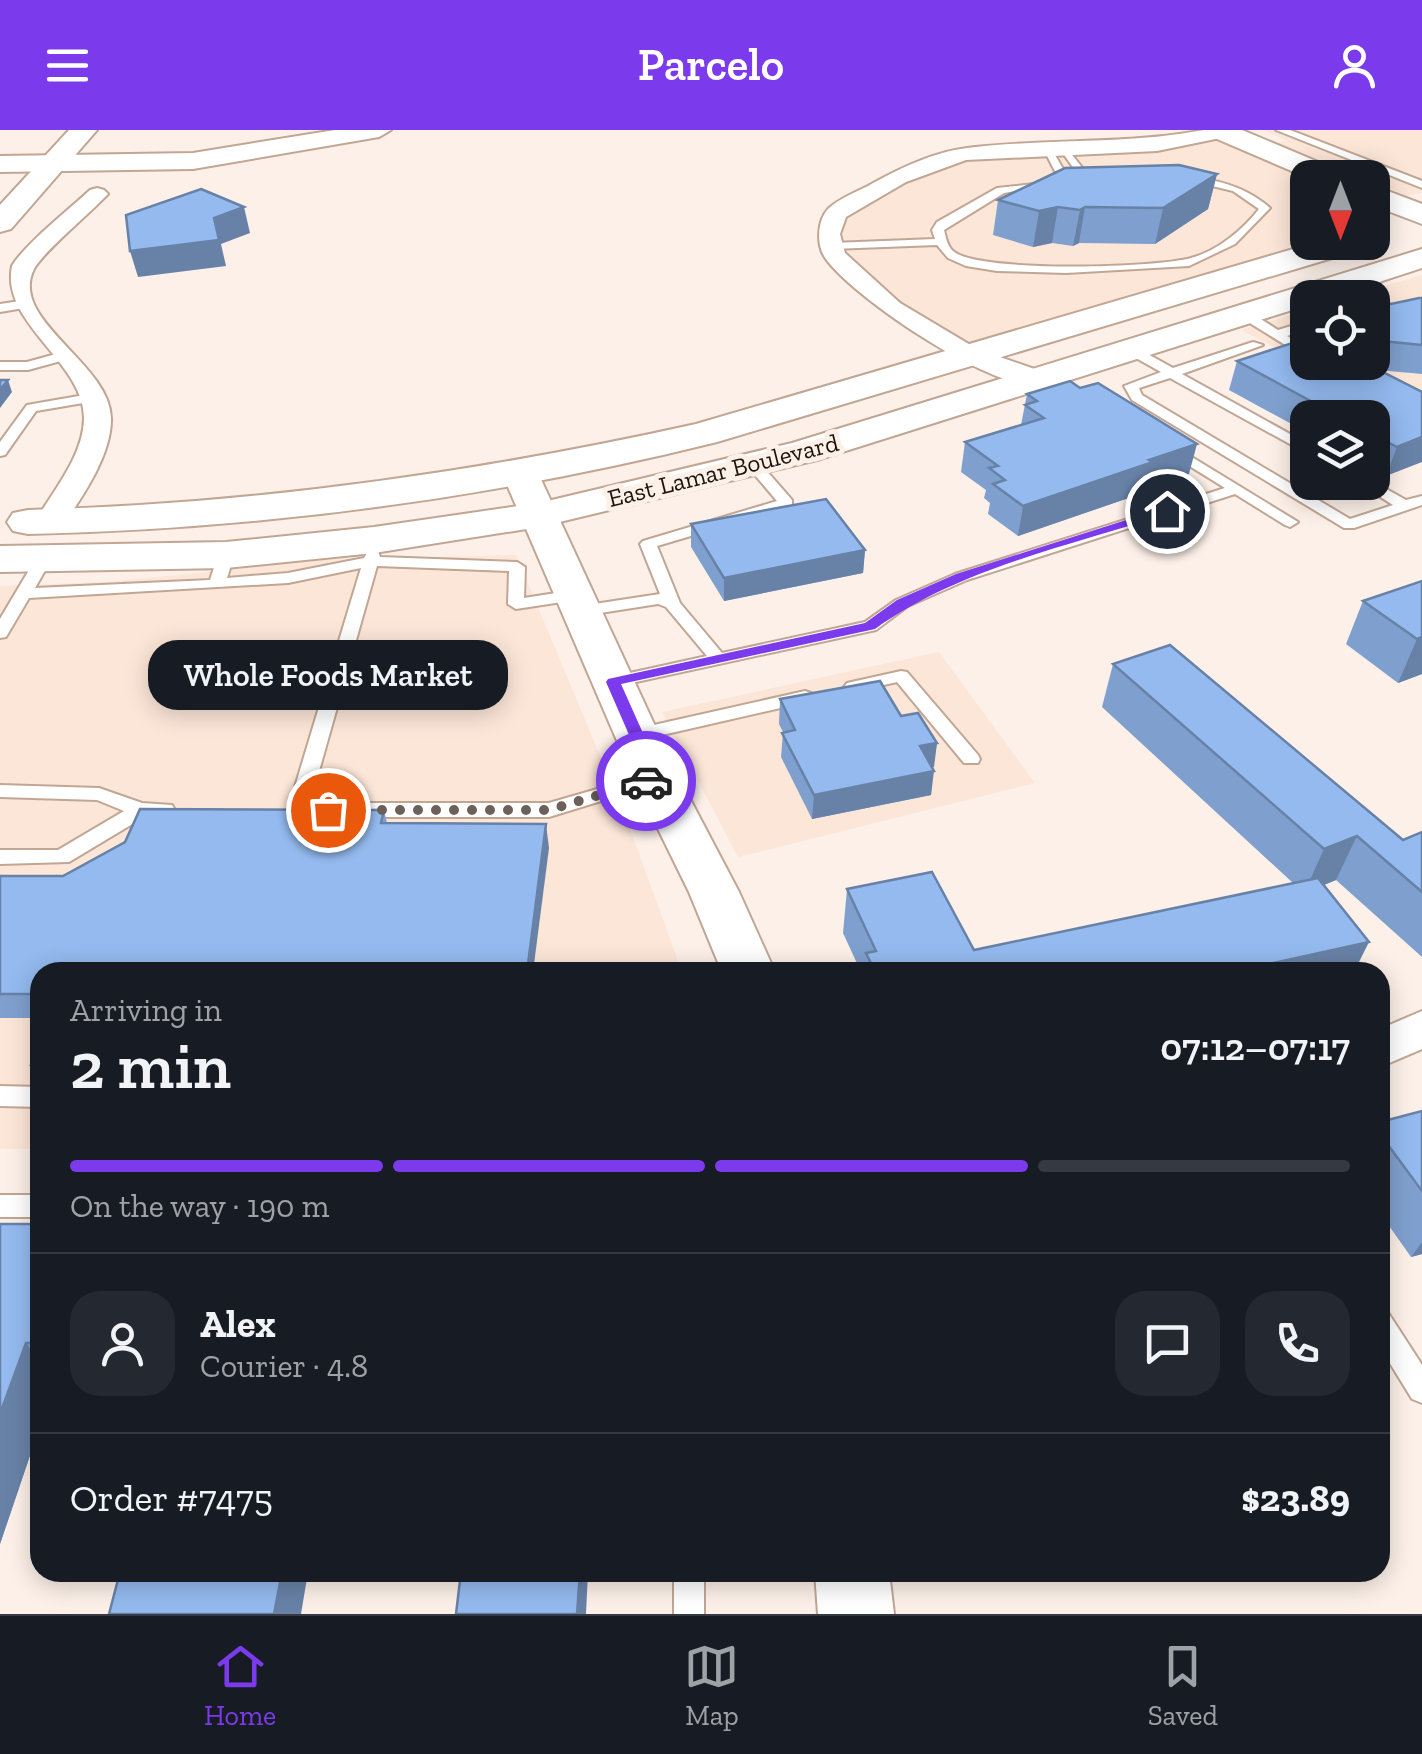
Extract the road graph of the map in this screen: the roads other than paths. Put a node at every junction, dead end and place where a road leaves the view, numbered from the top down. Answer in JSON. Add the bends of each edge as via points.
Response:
{"nodes":[{"id":1,"x":84,"y":130,"type":"edge"},
{"id":2,"x":379,"y":130,"type":"edge"},
{"id":3,"x":1281,"y":130,"type":"edge"},
{"id":4,"x":1225,"y":131,"type":"edge"},
{"id":5,"x":32,"y":142,"type":"dead end"},
{"id":6,"x":1056,"y":149,"type":"junction"},
{"id":7,"x":1291,"y":160,"type":"edge"},
{"id":8,"x":53,"y":164,"type":"junction"},
{"id":9,"x":3,"y":168,"type":"edge"},
{"id":10,"x":1089,"y":183,"type":"junction"},
{"id":11,"x":1067,"y":184,"type":"junction"},
{"id":12,"x":1422,"y":184,"type":"edge"},
{"id":13,"x":97,"y":194,"type":"dead end"},
{"id":14,"x":1390,"y":203,"type":"edge"},
{"id":15,"x":1422,"y":218,"type":"edge"},
{"id":16,"x":0,"y":223,"type":"edge"},
{"id":17,"x":1390,"y":231,"type":"edge"},
{"id":18,"x":941,"y":242,"type":"junction"},
{"id":19,"x":832,"y":246,"type":"junction"},
{"id":20,"x":1290,"y":258,"type":"edge"},
{"id":21,"x":1422,"y":258,"type":"edge"},
{"id":22,"x":858,"y":280,"type":"junction"},
{"id":23,"x":1390,"y":281,"type":"edge"},
{"id":24,"x":10,"y":306,"type":"edge"},
{"id":25,"x":941,"y":308,"type":"dead end"},
{"id":26,"x":1390,"y":309,"type":"edge"},
{"id":27,"x":1422,"y":318,"type":"edge"},
{"id":28,"x":1290,"y":319,"type":"edge"},
{"id":29,"x":1251,"y":330,"type":"junction"},
{"id":30,"x":1290,"y":331,"type":"edge"},
{"id":31,"x":1276,"y":335,"type":"junction"},
{"id":32,"x":982,"y":342,"type":"junction"},
{"id":33,"x":1290,"y":344,"type":"edge"},
{"id":34,"x":1131,"y":350,"type":"junction"},
{"id":35,"x":62,"y":356,"type":"junction"},
{"id":36,"x":0,"y":366,"type":"edge"},
{"id":37,"x":1168,"y":371,"type":"junction"},
{"id":38,"x":1047,"y":383,"type":"junction"},
{"id":39,"x":1137,"y":396,"type":"junction"},
{"id":40,"x":96,"y":397,"type":"junction"},
{"id":41,"x":1121,"y":402,"type":"edge"},
{"id":42,"x":1154,"y":438,"type":"edge"},
{"id":43,"x":1290,"y":440,"type":"edge"},
{"id":44,"x":0,"y":452,"type":"edge"},
{"id":45,"x":754,"y":465,"type":"junction"},
{"id":46,"x":520,"y":473,"type":"junction"},
{"id":47,"x":1236,"y":488,"type":"junction"},
{"id":48,"x":1390,"y":497,"type":"edge"},
{"id":49,"x":1422,"y":500,"type":"edge"},
{"id":50,"x":1405,"y":506,"type":"junction"},
{"id":51,"x":539,"y":516,"type":"junction"},
{"id":52,"x":0,"y":522,"type":"edge"},
{"id":53,"x":1290,"y":522,"type":"dead end"},
{"id":54,"x":374,"y":550,"type":"junction"},
{"id":55,"x":29,"y":559,"type":"edge"},
{"id":56,"x":578,"y":603,"type":"junction"},
{"id":57,"x":672,"y":604,"type":"junction"},
{"id":58,"x":0,"y":633,"type":"edge"},
{"id":59,"x":718,"y":658,"type":"junction"},
{"id":60,"x":613,"y":682,"type":"junction"},
{"id":61,"x":636,"y":735,"type":"junction"},
{"id":62,"x":971,"y":759,"type":"dead end"},
{"id":63,"x":656,"y":778,"type":"junction"},
{"id":64,"x":0,"y":790,"type":"edge"},
{"id":65,"x":140,"y":810,"type":"junction"},
{"id":66,"x":190,"y":810,"type":"edge"},
{"id":67,"x":0,"y":857,"type":"edge"},
{"id":68,"x":745,"y":962,"type":"edge"},
{"id":69,"x":1422,"y":1029,"type":"edge"},
{"id":70,"x":1390,"y":1044,"type":"edge"},
{"id":71,"x":0,"y":1096,"type":"edge"},
{"id":72,"x":30,"y":1097,"type":"edge"},
{"id":73,"x":0,"y":1206,"type":"edge"},
{"id":74,"x":30,"y":1206,"type":"edge"},
{"id":75,"x":1390,"y":1334,"type":"edge"},
{"id":76,"x":1414,"y":1359,"type":"edge"},
{"id":77,"x":1422,"y":1390,"type":"edge"},
{"id":78,"x":688,"y":1582,"type":"edge"},
{"id":79,"x":853,"y":1582,"type":"edge"},
{"id":80,"x":689,"y":1614,"type":"edge"},
{"id":81,"x":856,"y":1614,"type":"edge"}],
"edges":[{"from":1,"to":8,"type":"main road"},
{"from":2,"to":8,"type":"street","via":[[193,161]]},
{"from":3,"to":12,"type":"lane"},
{"from":4,"to":6,"type":"street","via":[[1157,144]]},
{"from":4,"to":7,"type":"main road"},
{"from":5,"to":9,"type":"main road"},
{"from":6,"to":10,"type":"lane"},
{"from":6,"to":11,"type":"lane"},
{"from":6,"to":19,"type":"street","via":[[966,154],[926,167],[836,214]]},
{"from":8,"to":9,"type":"street"},
{"from":8,"to":16,"type":"main road"},
{"from":10,"to":11,"type":"lane"},
{"from":10,"to":18,"type":"lane","via":[[1200,180],[1237,189],[1265,208],[1218,250],[1189,263],[994,268],[955,258]]},
{"from":11,"to":18,"type":"lane","via":[[1001,190],[941,224]]},
{"from":13,"to":24,"type":"street","via":[[22,268]]},
{"from":14,"to":15,"type":"main road"},
{"from":15,"to":17,"type":"main road"},
{"from":18,"to":19,"type":"lane"},
{"from":19,"to":22,"type":"street"},
{"from":20,"to":32,"type":"main road","name":"East Lamar Boulevard"},
{"from":21,"to":23,"type":"main road","name":"East Lamar Boulevard"},
{"from":22,"to":25,"type":"street"},
{"from":22,"to":32,"type":"street","via":[[891,308]]},
{"from":24,"to":35,"type":"street"},
{"from":26,"to":27,"type":"lane"},
{"from":28,"to":29,"type":"main road","name":"East Lamar Boulevard"},
{"from":29,"to":31,"type":"lane"},
{"from":29,"to":34,"type":"main road","name":"East Lamar Boulevard"},
{"from":29,"to":37,"type":"lane"},
{"from":30,"to":31,"type":"lane"},
{"from":31,"to":33,"type":"lane"},
{"from":32,"to":38,"type":"street"},
{"from":32,"to":38,"type":"street"},
{"from":32,"to":46,"type":"main road","name":"East Lamar Boulevard","via":[[704,434]]},
{"from":34,"to":37,"type":"lane"},
{"from":34,"to":38,"type":"main road","name":"East Lamar Boulevard"},
{"from":35,"to":36,"type":"lane"},
{"from":35,"to":40,"type":"street"},
{"from":37,"to":39,"type":"lane","via":[[1131,386]]},
{"from":37,"to":43,"type":"lane"},
{"from":38,"to":45,"type":"main road","name":"East Lamar Boulevard"},
{"from":39,"to":41,"type":"lane"},
{"from":39,"to":50,"type":"lane","via":[[1348,525]]},
{"from":40,"to":44,"type":"lane","via":[[32,408]]},
{"from":40,"to":55,"type":"street","via":[[90,448]]},
{"from":42,"to":47,"type":"lane"},
{"from":45,"to":51,"type":"main road","name":"East Lamar Boulevard"},
{"from":45,"to":57,"type":"lane","via":[[788,503],[648,544]]},
{"from":46,"to":51,"type":"street"},
{"from":46,"to":55,"type":"main road","name":"East Lamar Boulevard","via":[[178,516]]},
{"from":47,"to":53,"type":"lane"},
{"from":47,"to":59,"type":"lane","via":[[961,577],[902,603],[870,626]]},
{"from":48,"to":50,"type":"lane"},
{"from":49,"to":50,"type":"lane"},
{"from":51,"to":54,"type":"main road","name":"East Lamar Boulevard"},
{"from":51,"to":56,"type":"street"},
{"from":52,"to":55,"type":"main road","name":"East Lamar Boulevard"},
{"from":54,"to":55,"type":"main road","name":"East Lamar Boulevard","via":[[222,570]]},
{"from":54,"to":56,"type":"lane","via":[[517,567],[516,604]]},
{"from":54,"to":63,"type":"lane","via":[[307,810],[549,810]]},
{"from":55,"to":58,"type":"lane"},
{"from":56,"to":57,"type":"lane"},
{"from":56,"to":60,"type":"street"},
{"from":57,"to":59,"type":"lane"},
{"from":59,"to":60,"type":"lane"},
{"from":60,"to":61,"type":"street"},
{"from":61,"to":62,"type":"lane","via":[[901,676]]},
{"from":61,"to":63,"type":"street"},
{"from":63,"to":68,"type":"street"},
{"from":64,"to":65,"type":"lane","via":[[99,794]]},
{"from":65,"to":66,"type":"lane"},
{"from":65,"to":67,"type":"lane","via":[[62,858]]},
{"from":69,"to":70,"type":"street"},
{"from":71,"to":72,"type":"lane"},
{"from":73,"to":74,"type":"lane"},
{"from":75,"to":76,"type":"lane"},
{"from":76,"to":77,"type":"lane"},
{"from":78,"to":80,"type":"lane"},
{"from":79,"to":81,"type":"street"}]}
